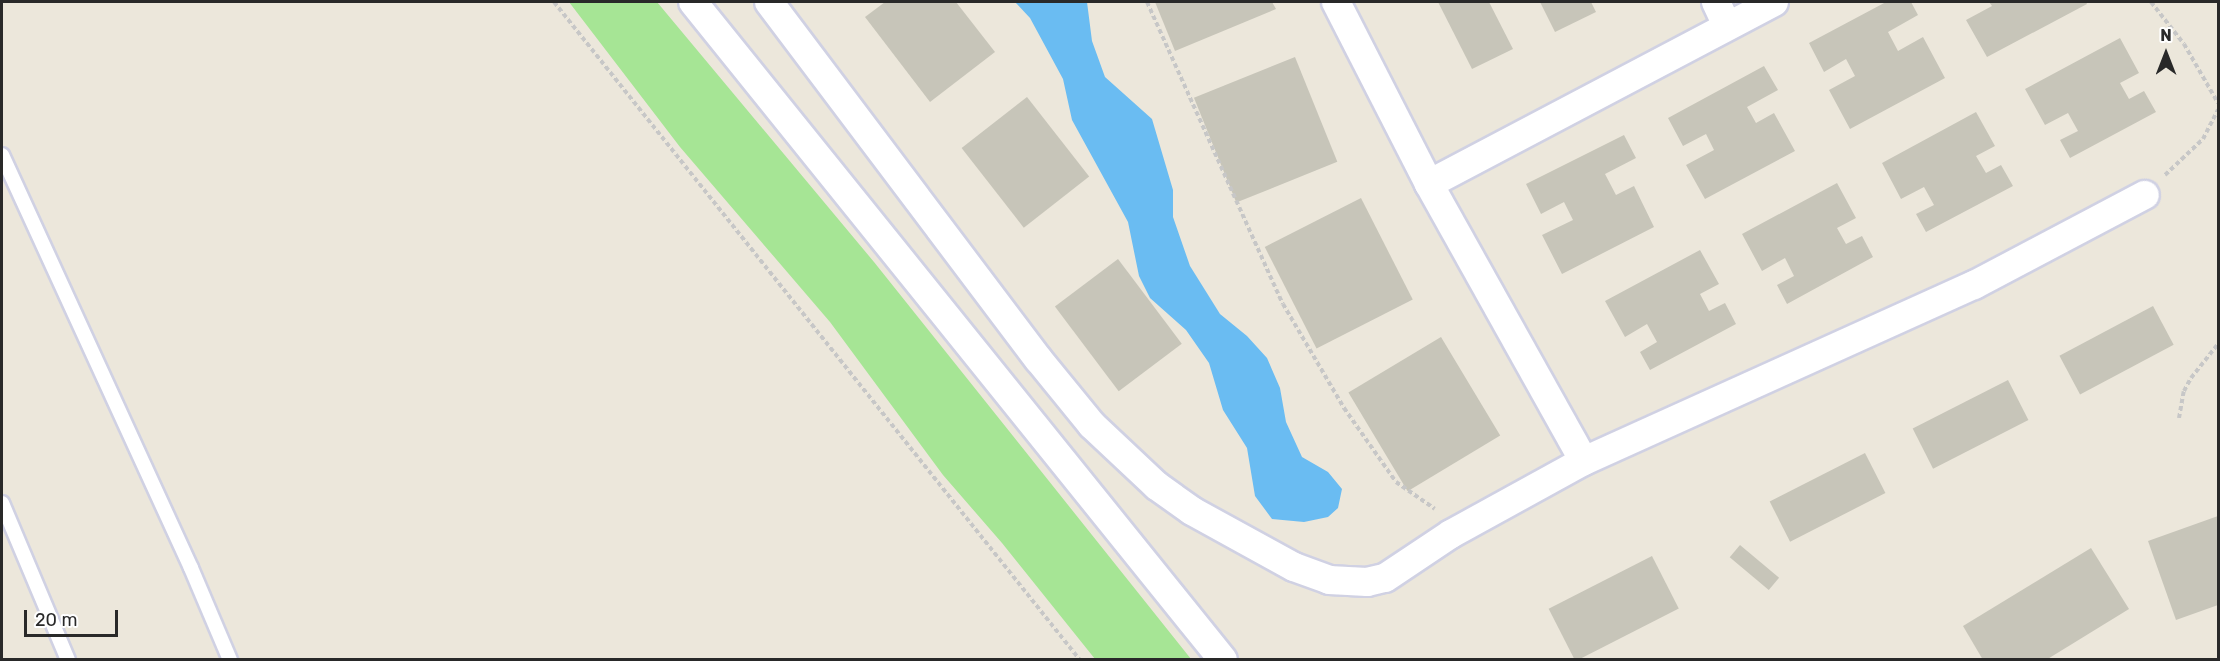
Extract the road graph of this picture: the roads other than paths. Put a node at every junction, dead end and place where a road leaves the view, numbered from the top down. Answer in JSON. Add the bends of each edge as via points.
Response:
{"nodes":[{"id":1,"x":693,"y":2,"type":"edge"},
{"id":2,"x":769,"y":2,"type":"edge"},
{"id":3,"x":1336,"y":2,"type":"edge"},
{"id":4,"x":1774,"y":2,"type":"edge"},
{"id":5,"x":1721,"y":14,"type":"edge"},
{"id":6,"x":2,"y":155,"type":"edge"},
{"id":7,"x":1429,"y":184,"type":"junction"},
{"id":8,"x":2145,"y":195,"type":"road end"},
{"id":9,"x":1584,"y":461,"type":"junction"},
{"id":10,"x":2,"y":503,"type":"edge"},
{"id":11,"x":68,"y":660,"type":"edge"},
{"id":12,"x":230,"y":660,"type":"edge"},
{"id":13,"x":1223,"y":660,"type":"edge"}],
"edges":[{"from":1,"to":13,"type":"street"},
{"from":2,"to":9,"type":"street","via":[[1064,392],[1108,441],[1157,486],[1192,511],[1311,575],[1367,582],[1385,578],[1451,534]]},
{"from":3,"to":7,"type":"street"},
{"from":4,"to":5,"type":"street"},
{"from":5,"to":7,"type":"street"},
{"from":6,"to":12,"type":"lane"},
{"from":7,"to":9,"type":"street"},
{"from":8,"to":9,"type":"street","via":[[1974,285]]},
{"from":10,"to":11,"type":"lane"}]}
